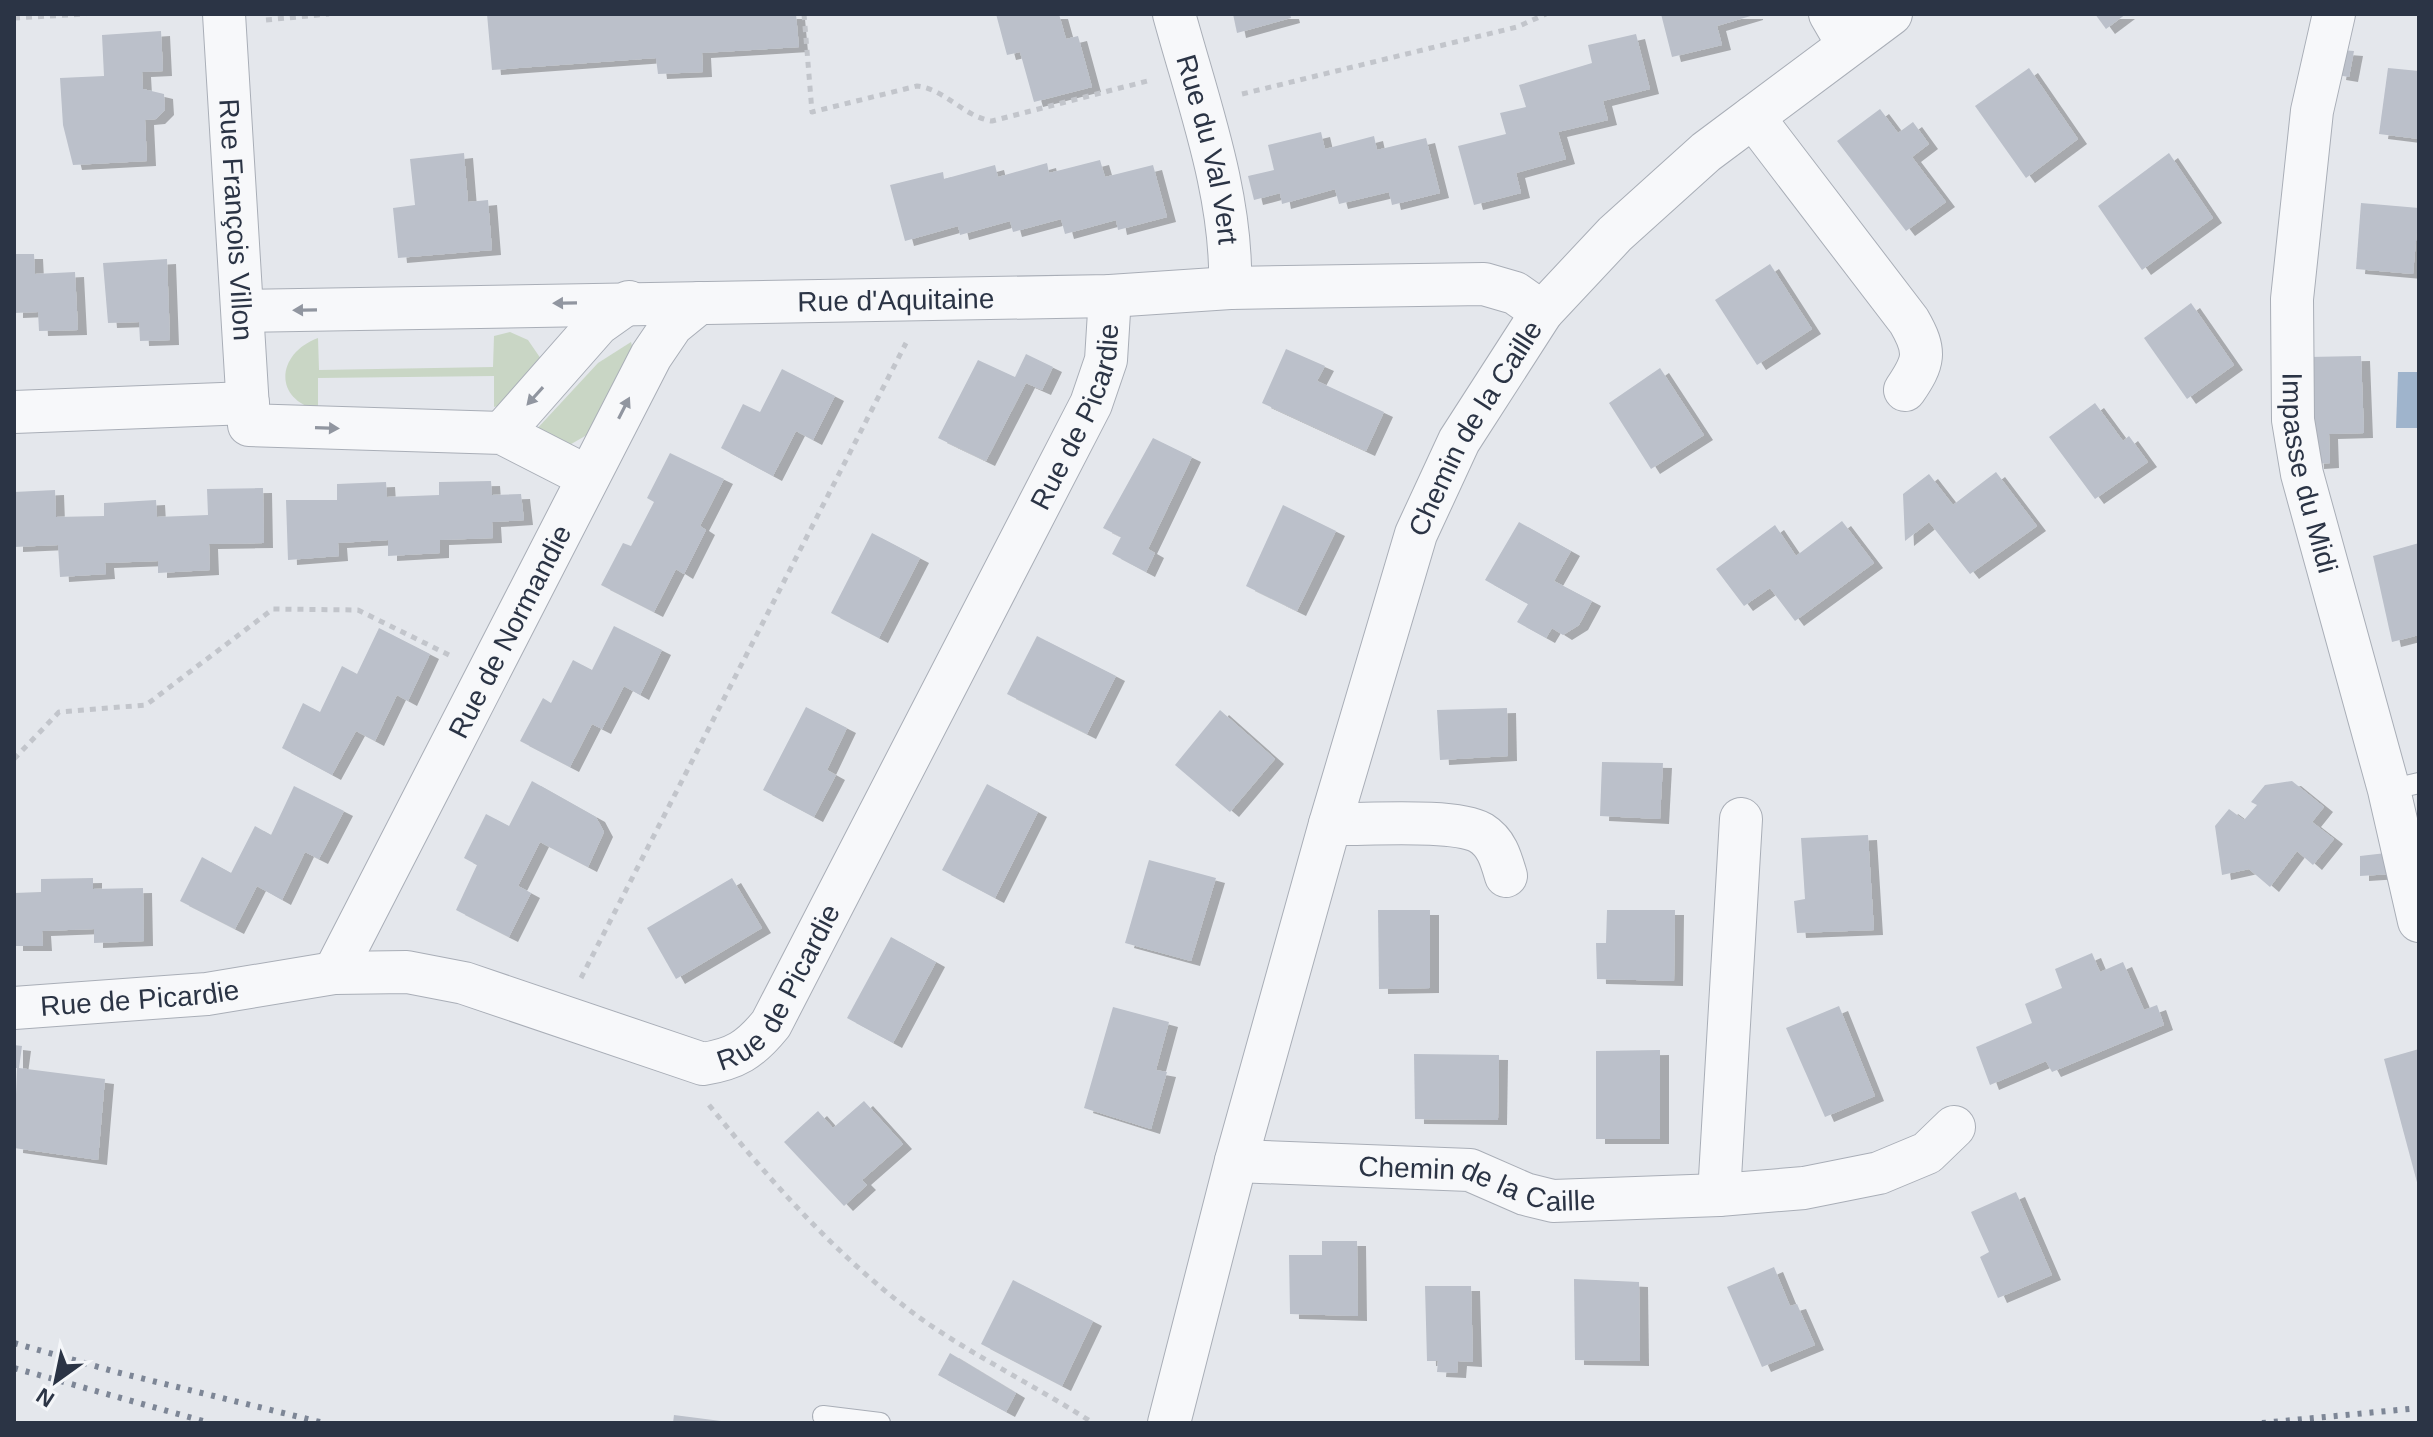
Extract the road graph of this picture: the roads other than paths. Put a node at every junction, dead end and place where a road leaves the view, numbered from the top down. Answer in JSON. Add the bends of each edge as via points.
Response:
{"nodes":[{"id":1,"x":224,"y":14,"type":"edge"},
{"id":2,"x":1174,"y":14,"type":"edge"},
{"id":3,"x":1891,"y":14,"type":"edge"},
{"id":4,"x":2334,"y":14,"type":"edge"},
{"id":5,"x":1839,"y":30,"type":"edge"},
{"id":6,"x":1753,"y":117,"type":"junction"},
{"id":7,"x":1230,"y":288,"type":"junction"},
{"id":8,"x":1110,"y":296,"type":"junction"},
{"id":9,"x":629,"y":302,"type":"junction"},
{"id":10,"x":699,"y":303,"type":"junction"},
{"id":11,"x":244,"y":311,"type":"junction"},
{"id":12,"x":1542,"y":312,"type":"junction"},
{"id":13,"x":1905,"y":390,"type":"dead end"},
{"id":14,"x":14,"y":412,"type":"edge"},
{"id":15,"x":248,"y":414,"type":"junction"},
{"id":16,"x":502,"y":433,"type":"junction"},
{"id":17,"x":588,"y":477,"type":"junction"},
{"id":18,"x":2404,"y":786,"type":"edge"},
{"id":19,"x":1741,"y":819,"type":"dead end"},
{"id":20,"x":1330,"y":824,"type":"junction"},
{"id":21,"x":1506,"y":876,"type":"dead end"},
{"id":22,"x":2418,"y":909,"type":"edge"},
{"id":23,"x":334,"y":973,"type":"junction"},
{"id":24,"x":14,"y":1008,"type":"edge"},
{"id":25,"x":1954,"y":1127,"type":"dead end"},
{"id":26,"x":1236,"y":1161,"type":"junction"},
{"id":27,"x":1719,"y":1195,"type":"junction"},
{"id":28,"x":823,"y":1416,"type":"dead end"},
{"id":29,"x":880,"y":1423,"type":"edge"},
{"id":30,"x":1169,"y":1423,"type":"edge"}],
"edges":[{"from":1,"to":11,"type":"street","name":"Rue François Villon"},
{"from":2,"to":7,"type":"street","name":"Rue du Val Vert","via":[[1226,214]]},
{"from":3,"to":5,"type":"street","name":"Chemin de la Caille"},
{"from":4,"to":18,"type":"street","name":"Impasse du Midi","via":[[2312,111],[2292,299],[2293,420],[2302,474]]},
{"from":5,"to":6,"type":"street","name":"Chemin de la Caille"},
{"from":6,"to":12,"type":"street","name":"Chemin de la Caille","via":[[1615,234]]},
{"from":6,"to":13,"type":"street","via":[[1921,341],[1921,367]]},
{"from":7,"to":8,"type":"street","name":"Rue d'Aquitaine"},
{"from":7,"to":12,"type":"street","name":"Rue d'Aquitaine","via":[[1484,284],[1515,293]]},
{"from":8,"to":10,"type":"street","name":"Rue d'Aquitaine"},
{"from":8,"to":23,"type":"street","name":"Rue de Picardie","via":[[1106,360],[1091,404],[771,1024],[754,1046],[733,1059],[703,1064],[464,983],[407,972]]},
{"from":9,"to":10,"type":"street","name":"Rue d'Aquitaine"},
{"from":9,"to":11,"type":"street","name":"Rue d'Aquitaine","one_way":true},
{"from":9,"to":16,"type":"street","one_way":true,"via":[[598,324]]},
{"from":17,"to":10,"type":"street","name":"Rue de Normandie","one_way":true,"via":[[651,356],[672,325]]},
{"from":11,"to":15,"type":"street","name":"Rue François Villon"},
{"from":12,"to":20,"type":"street","name":"Chemin de la Caille","via":[[1459,441],[1416,534]]},
{"from":14,"to":15,"type":"street"},
{"from":15,"to":16,"type":"street","one_way":true},
{"from":16,"to":17,"type":"street"},
{"from":17,"to":23,"type":"street","name":"Rue de Normandie"},
{"from":18,"to":22,"type":"street","name":"Impasse du Midi"},
{"from":19,"to":27,"type":"street"},
{"from":20,"to":21,"type":"street","via":[[1461,826],[1483,834],[1499,851]]},
{"from":20,"to":26,"type":"street","name":"Chemin de la Caille"},
{"from":23,"to":24,"type":"street","name":"Rue de Picardie","via":[[207,994]]},
{"from":25,"to":27,"type":"street","name":"Chemin de la Caille","via":[[1927,1153],[1879,1173],[1804,1188]]},
{"from":26,"to":27,"type":"street","name":"Chemin de la Caille","via":[[1470,1170],[1553,1201]]},
{"from":26,"to":30,"type":"street","name":"Chemin de la Caille"},
{"from":28,"to":29,"type":"lane"}]}
